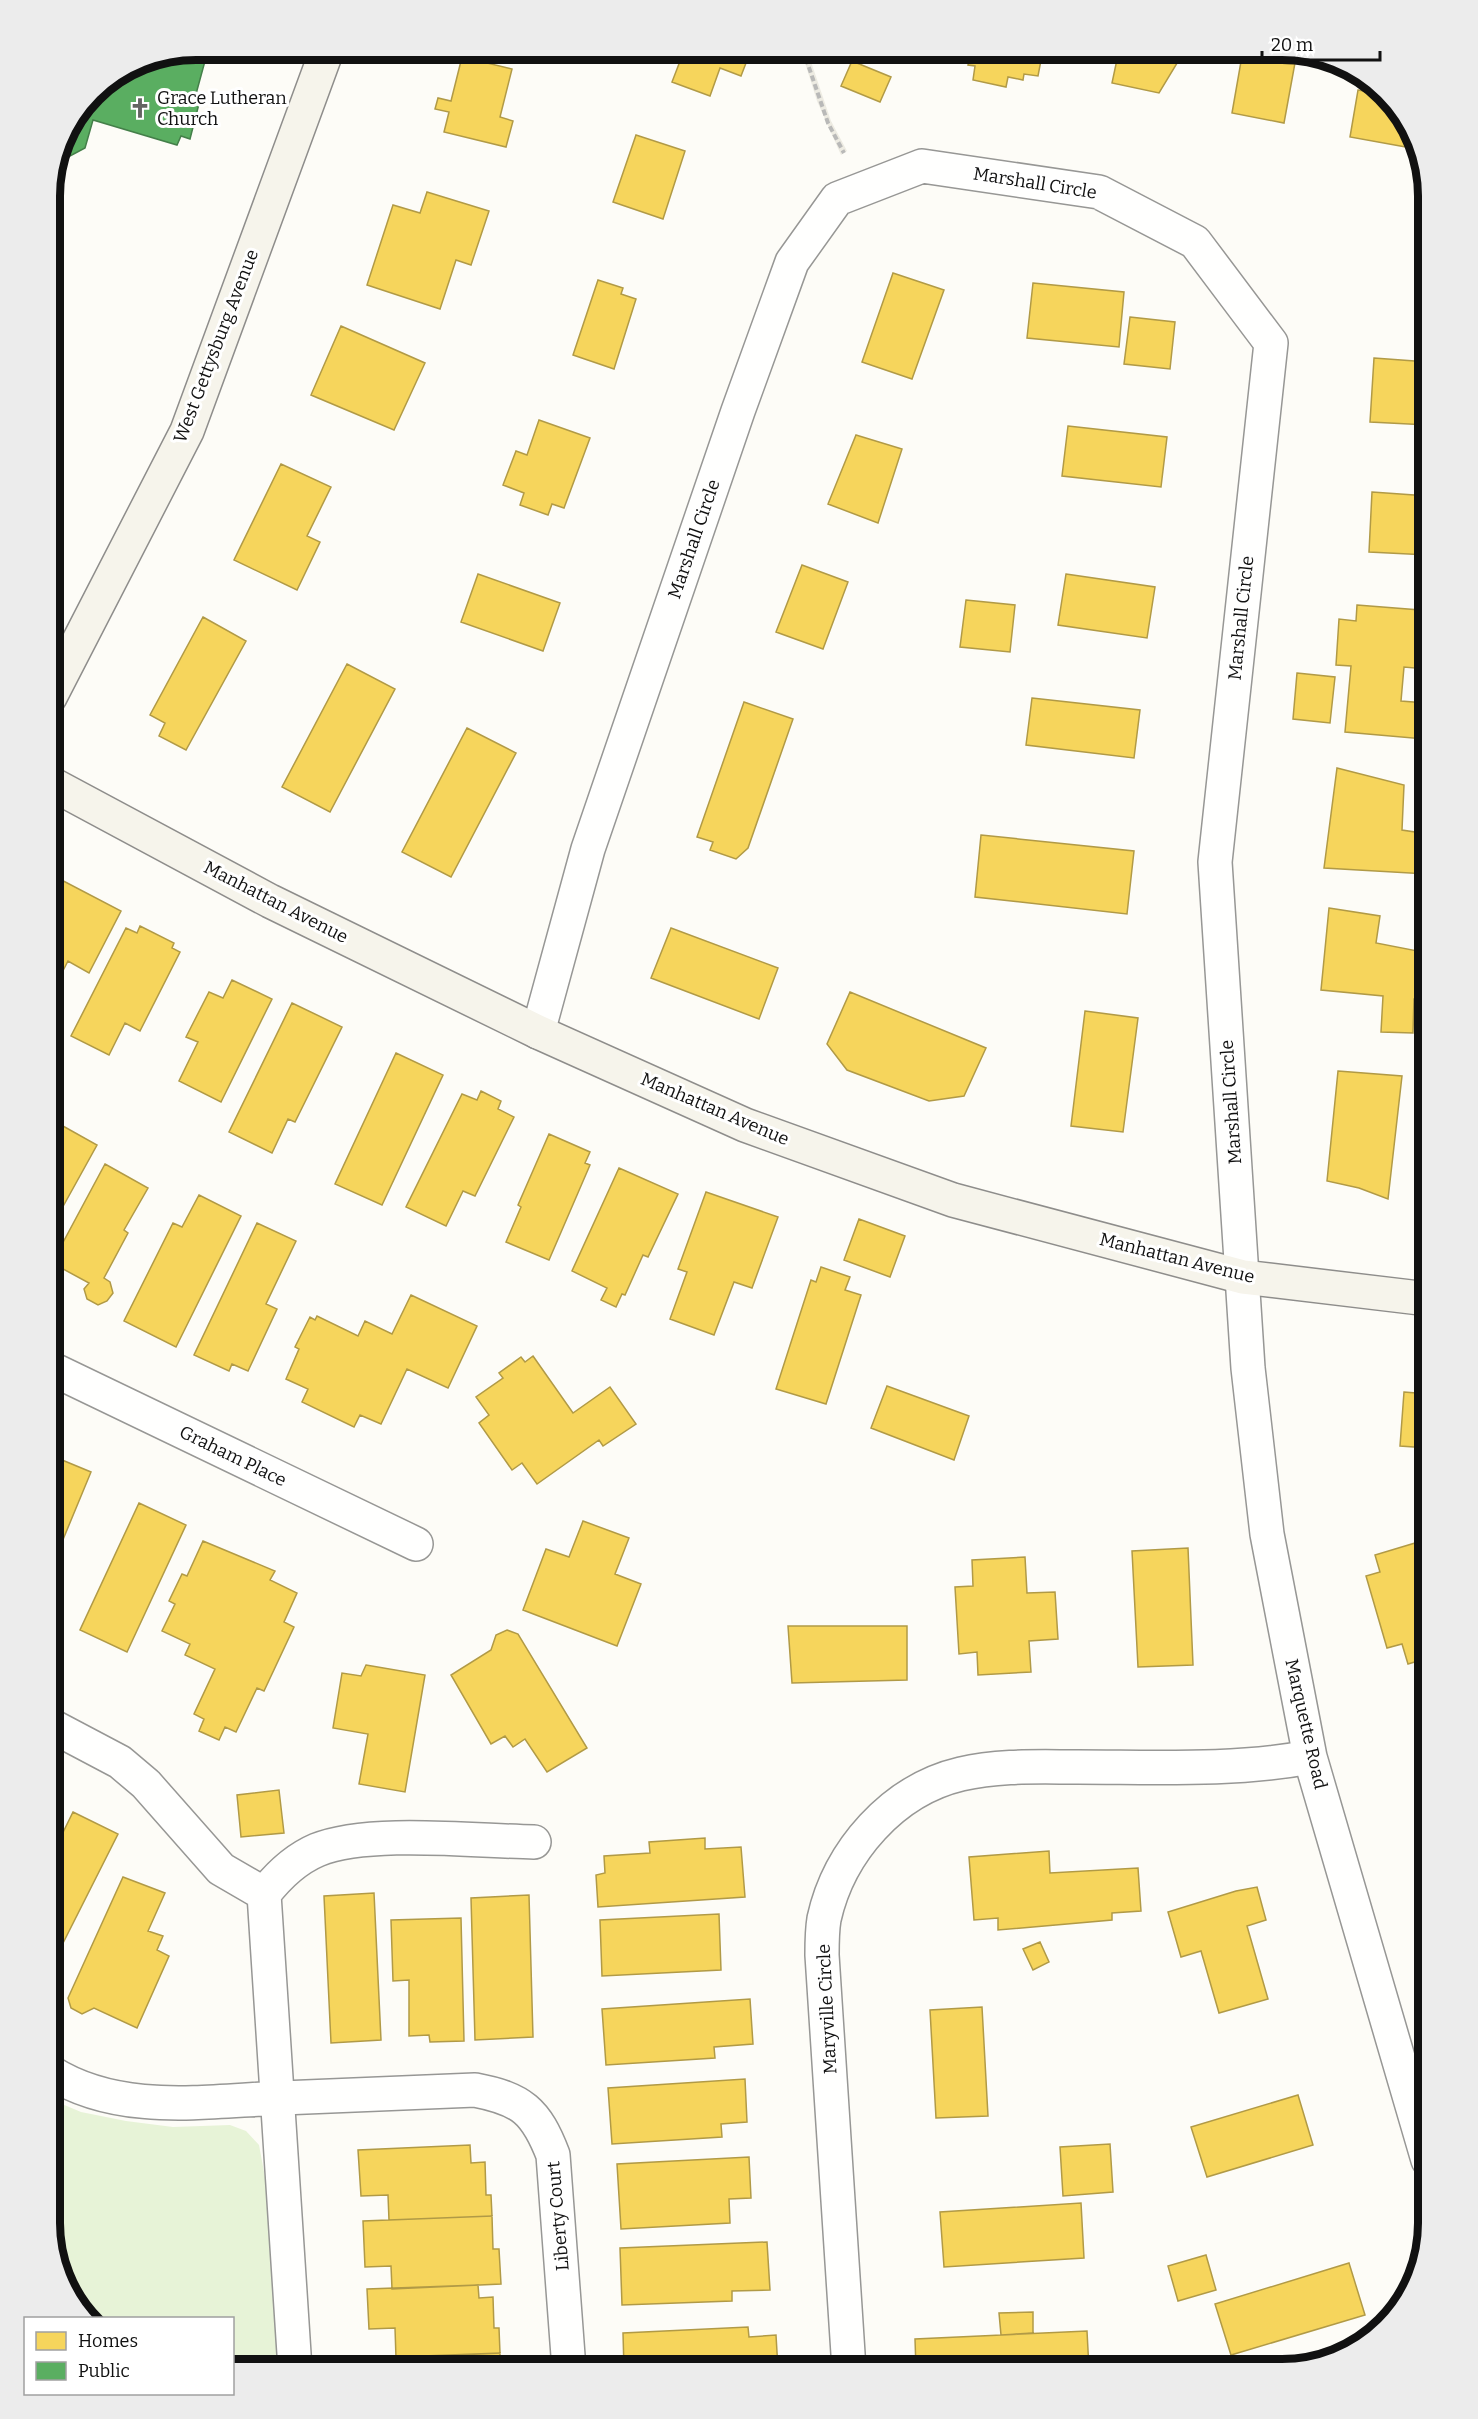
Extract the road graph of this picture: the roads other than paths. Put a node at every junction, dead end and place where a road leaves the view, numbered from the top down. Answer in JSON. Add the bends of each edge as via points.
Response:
{"nodes":[{"id":1,"x":323,"y":60,"type":"edge"},
{"id":2,"x":60,"y":678,"type":"edge"},
{"id":3,"x":60,"y":788,"type":"edge"},
{"id":4,"x":538,"y":1032,"type":"junction"},
{"id":5,"x":1243,"y":1277,"type":"junction"},
{"id":6,"x":1418,"y":1298,"type":"edge"},
{"id":7,"x":60,"y":1373,"type":"edge"},
{"id":8,"x":416,"y":1544,"type":"dead end"},
{"id":9,"x":60,"y":1730,"type":"edge"},
{"id":10,"x":1310,"y":1757,"type":"junction"},
{"id":11,"x":534,"y":1842,"type":"dead end"},
{"id":12,"x":264,"y":1894,"type":"junction"},
{"id":13,"x":60,"y":2077,"type":"edge"},
{"id":14,"x":276,"y":2098,"type":"junction"},
{"id":15,"x":1418,"y":2126,"type":"edge"},
{"id":16,"x":294,"y":2359,"type":"edge"},
{"id":17,"x":568,"y":2359,"type":"edge"},
{"id":18,"x":848,"y":2359,"type":"edge"}],
"edges":[{"from":1,"to":2,"type":"street","name":"West Gettysburg Avenue","via":[[187,431]]},
{"from":3,"to":4,"type":"street","name":"Manhattan Avenue","via":[[270,901]]},
{"from":4,"to":5,"type":"street","name":"Manhattan Avenue","via":[[745,1125],[953,1200]]},
{"from":4,"to":5,"type":"street","name":"Marshall Circle","via":[[588,849],[792,262],[837,199],[922,166],[1099,192],[1195,242],[1271,343],[1215,862]]},
{"from":5,"to":6,"type":"street","name":"Manhattan Avenue"},
{"from":5,"to":10,"type":"street","name":"Marquette Road","via":[[1248,1368],[1267,1534]]},
{"from":7,"to":8,"type":"street","name":"Graham Place"},
{"from":9,"to":12,"type":"street","via":[[120,1762],[146,1784],[221,1869]]},
{"from":10,"to":15,"type":"street","name":"Marquette Road"},
{"from":10,"to":18,"type":"street","name":"Maryville Circle","via":[[1174,1767],[998,1767],[959,1774],[928,1785],[903,1800],[882,1816],[860,1843],[834,1891],[824,1920],[822,1955]]},
{"from":11,"to":12,"type":"street","via":[[379,1839],[340,1843],[297,1862],[276,1878]]},
{"from":12,"to":14,"type":"street"},
{"from":13,"to":14,"type":"street","name":"Liberty Court","via":[[110,2096],[181,2105]]},
{"from":14,"to":16,"type":"street"},
{"from":14,"to":17,"type":"street","name":"Liberty Court","via":[[475,2090],[501,2095],[532,2114],[554,2156]]}]}
